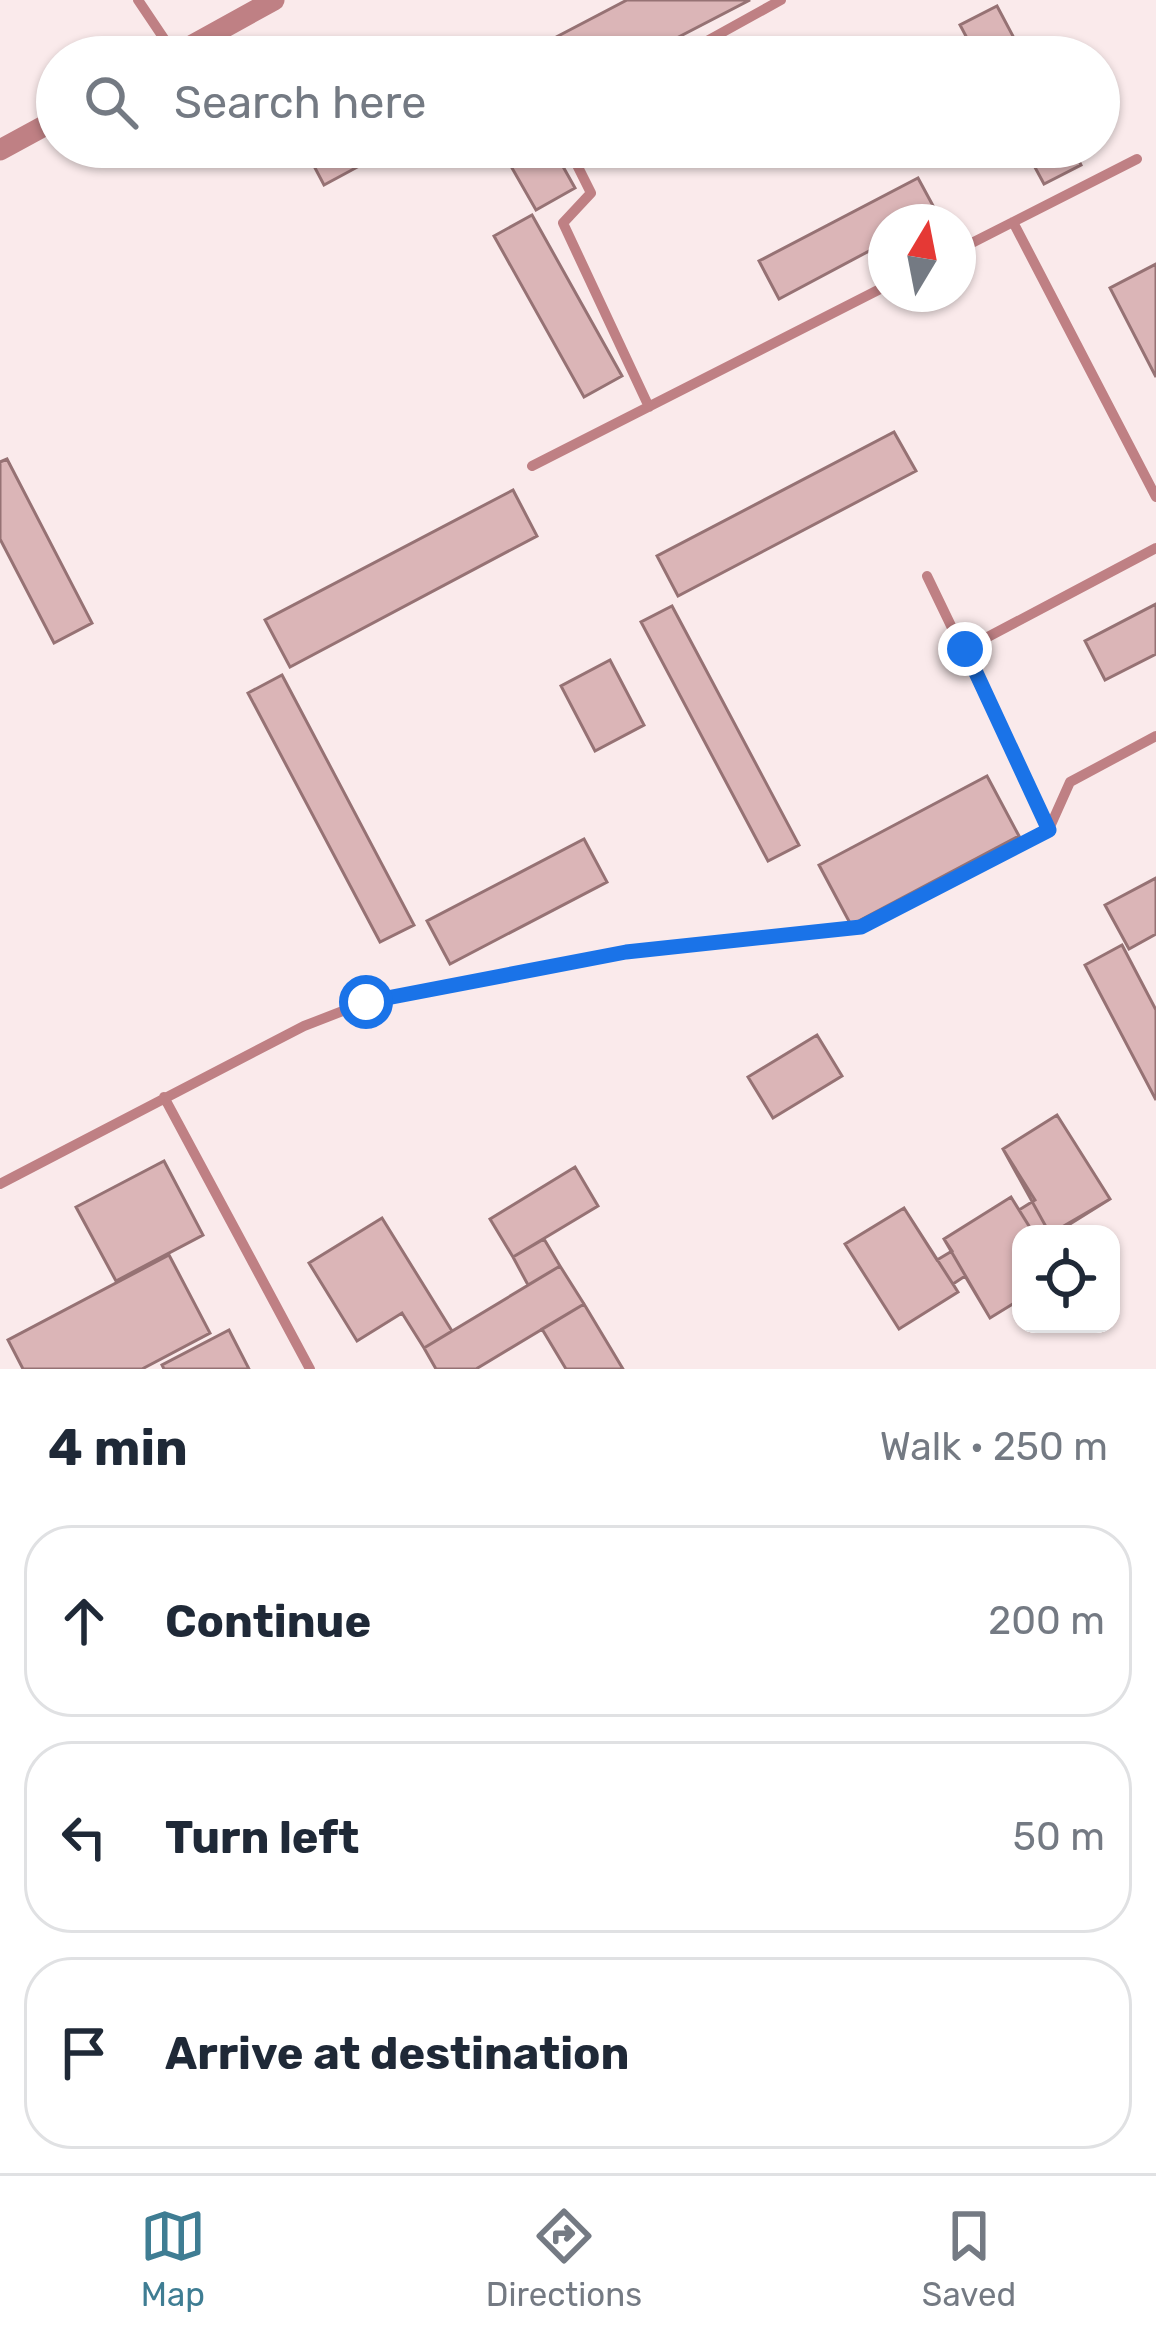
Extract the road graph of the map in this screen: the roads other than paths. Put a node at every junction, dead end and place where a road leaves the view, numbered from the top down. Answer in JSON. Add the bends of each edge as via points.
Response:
{"nodes":[{"id":1,"x":138,"y":0,"type":"edge"},
{"id":2,"x":274,"y":0,"type":"edge"},
{"id":3,"x":781,"y":0,"type":"edge"},
{"id":4,"x":160,"y":36,"type":"edge"},
{"id":5,"x":209,"y":36,"type":"edge"},
{"id":6,"x":716,"y":36,"type":"edge"},
{"id":7,"x":36,"y":130,"type":"edge"},
{"id":8,"x":0,"y":150,"type":"edge"},
{"id":9,"x":1137,"y":159,"type":"dead end"},
{"id":10,"x":578,"y":168,"type":"edge"},
{"id":11,"x":1119,"y":168,"type":"edge"},
{"id":12,"x":1120,"y":168,"type":"edge"},
{"id":13,"x":1012,"y":222,"type":"junction"},
{"id":14,"x":976,"y":241,"type":"edge"},
{"id":15,"x":868,"y":295,"type":"edge"},
{"id":16,"x":649,"y":407,"type":"junction"},
{"id":17,"x":532,"y":466,"type":"dead end"},
{"id":18,"x":1156,"y":497,"type":"edge"},
{"id":19,"x":1156,"y":548,"type":"edge"},
{"id":20,"x":927,"y":576,"type":"dead end"},
{"id":21,"x":965,"y":649,"type":"junction"},
{"id":22,"x":1156,"y":736,"type":"edge"},
{"id":23,"x":1049,"y":830,"type":"junction"},
{"id":24,"x":164,"y":1096,"type":"junction"},
{"id":25,"x":0,"y":1184,"type":"edge"},
{"id":26,"x":310,"y":1369,"type":"edge"}],
"edges":[{"from":1,"to":4,"type":"lane"},
{"from":2,"to":5,"type":"street"},
{"from":3,"to":6,"type":"lane"},
{"from":7,"to":8,"type":"street"},
{"from":9,"to":12,"type":"lane"},
{"from":10,"to":16,"type":"lane","via":[[591,193],[563,223]]},
{"from":11,"to":13,"type":"lane"},
{"from":13,"to":14,"type":"lane"},
{"from":13,"to":18,"type":"lane"},
{"from":15,"to":16,"type":"lane"},
{"from":16,"to":17,"type":"lane"},
{"from":19,"to":21,"type":"lane"},
{"from":20,"to":21,"type":"lane"},
{"from":21,"to":23,"type":"lane"},
{"from":22,"to":23,"type":"lane","via":[[1070,782]]},
{"from":23,"to":24,"type":"lane","via":[[861,927],[626,952],[366,1002]]},
{"from":24,"to":25,"type":"lane"},
{"from":24,"to":26,"type":"lane"}]}
